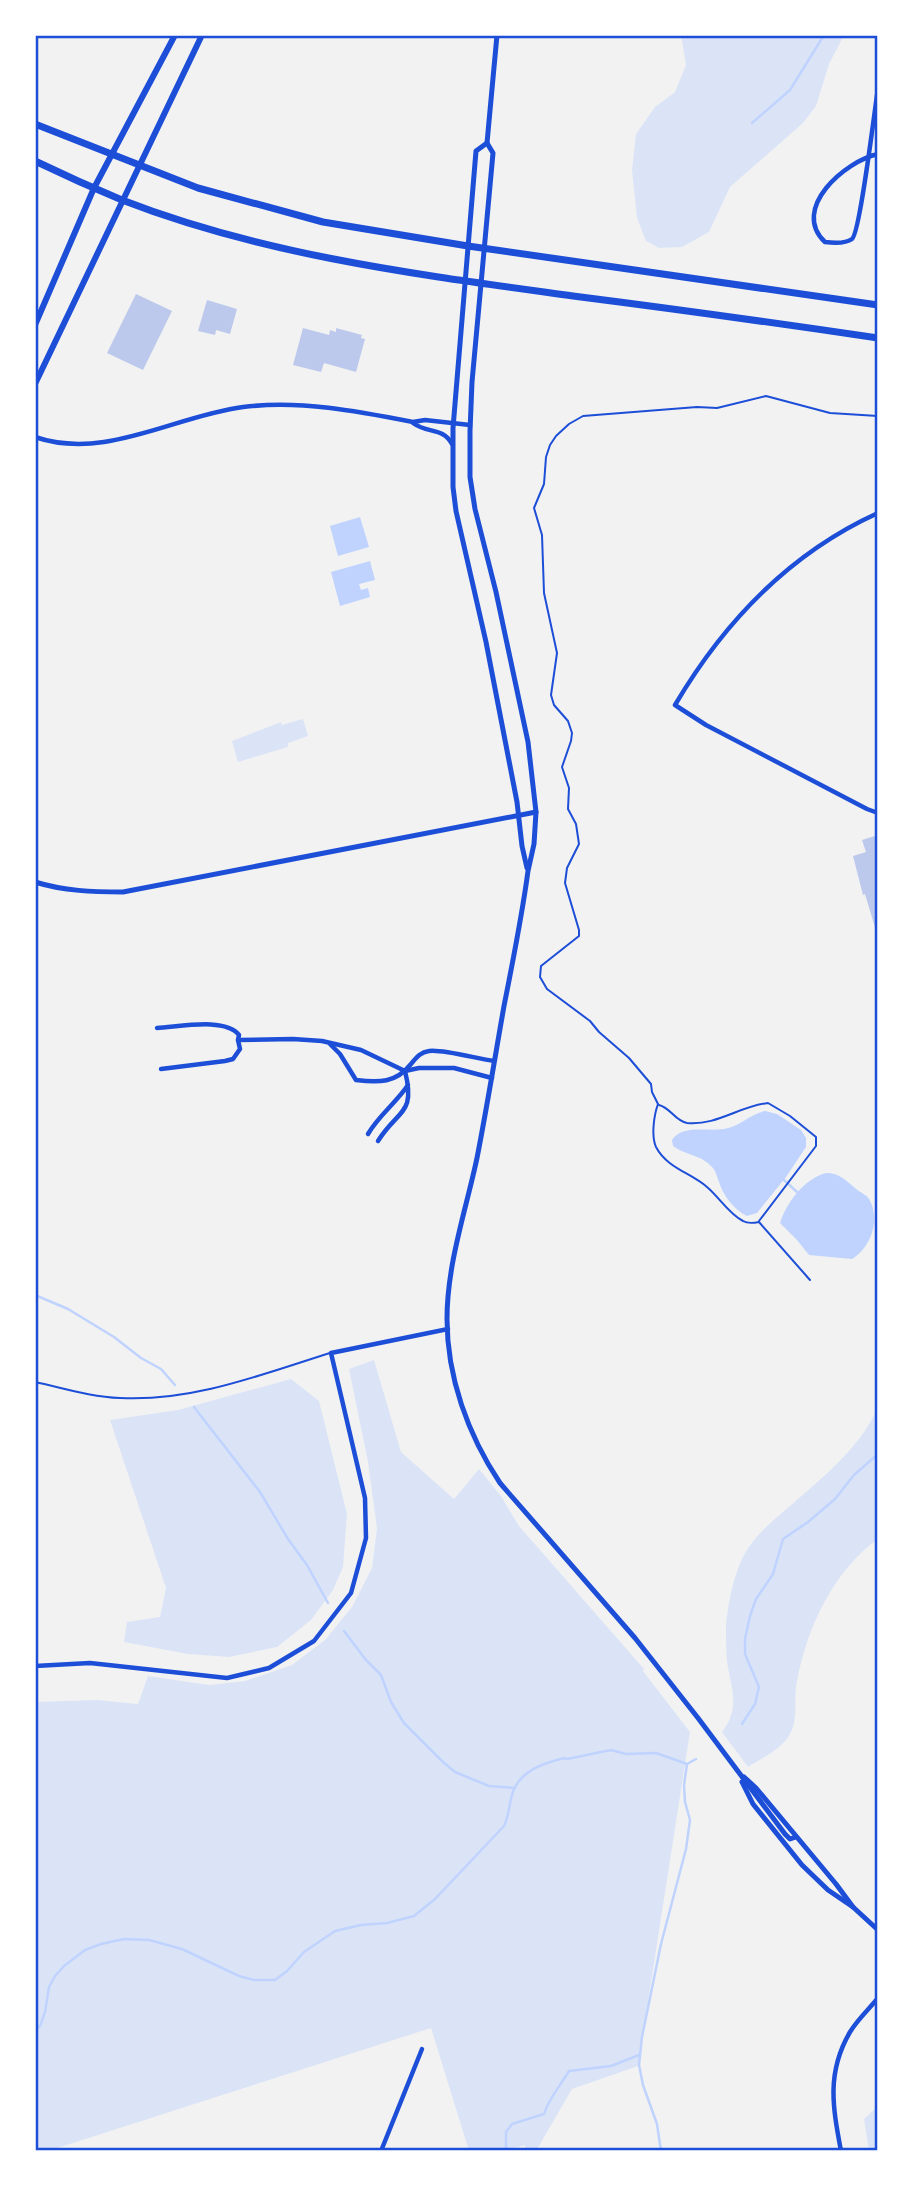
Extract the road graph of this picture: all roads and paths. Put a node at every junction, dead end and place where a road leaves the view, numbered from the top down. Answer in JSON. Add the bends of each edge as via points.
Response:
{"nodes":[{"id":1,"x":175,"y":35,"type":"edge"},
{"id":2,"x":202,"y":35,"type":"edge"},
{"id":3,"x":497,"y":35,"type":"edge"},
{"id":4,"x":878,"y":88,"type":"edge"},
{"id":5,"x":35,"y":124,"type":"edge"},
{"id":6,"x":487,"y":144,"type":"junction"},
{"id":7,"x":878,"y":154,"type":"edge"},
{"id":8,"x":111,"y":155,"type":"junction"},
{"id":9,"x":868,"y":156,"type":"junction"},
{"id":10,"x":35,"y":161,"type":"edge"},
{"id":11,"x":139,"y":166,"type":"junction"},
{"id":12,"x":94,"y":188,"type":"junction"},
{"id":13,"x":123,"y":200,"type":"junction"},
{"id":14,"x":468,"y":246,"type":"junction"},
{"id":15,"x":485,"y":248,"type":"junction"},
{"id":16,"x":465,"y":281,"type":"junction"},
{"id":17,"x":482,"y":284,"type":"junction"},
{"id":18,"x":878,"y":305,"type":"edge"},
{"id":19,"x":35,"y":325,"type":"edge"},
{"id":20,"x":878,"y":338,"type":"edge"},
{"id":21,"x":35,"y":384,"type":"edge"},
{"id":22,"x":878,"y":416,"type":"edge"},
{"id":23,"x":413,"y":422,"type":"junction"},
{"id":24,"x":453,"y":423,"type":"junction"},
{"id":25,"x":470,"y":425,"type":"junction"},
{"id":26,"x":35,"y":437,"type":"edge"},
{"id":27,"x":452,"y":444,"type":"junction"},
{"id":28,"x":878,"y":513,"type":"edge"},
{"id":29,"x":536,"y":812,"type":"junction"},
{"id":30,"x":878,"y":813,"type":"edge"},
{"id":31,"x":518,"y":814,"type":"junction"},
{"id":32,"x":528,"y":871,"type":"junction"},
{"id":33,"x":35,"y":882,"type":"edge"},
{"id":34,"x":157,"y":1028,"type":"dead end"},
{"id":35,"x":238,"y":1041,"type":"junction"},
{"id":36,"x":329,"y":1042,"type":"junction"},
{"id":37,"x":494,"y":1061,"type":"junction"},
{"id":38,"x":161,"y":1069,"type":"dead end"},
{"id":39,"x":405,"y":1071,"type":"junction"},
{"id":40,"x":492,"y":1077,"type":"junction"},
{"id":41,"x":408,"y":1084,"type":"junction"},
{"id":42,"x":658,"y":1105,"type":"junction"},
{"id":43,"x":386,"y":1111,"type":"junction"},
{"id":44,"x":393,"y":1121,"type":"junction"},
{"id":45,"x":368,"y":1134,"type":"dead end"},
{"id":46,"x":379,"y":1141,"type":"dead end"},
{"id":47,"x":759,"y":1222,"type":"junction"},
{"id":48,"x":810,"y":1280,"type":"dead end"},
{"id":49,"x":448,"y":1329,"type":"junction"},
{"id":50,"x":331,"y":1353,"type":"junction"},
{"id":51,"x":35,"y":1382,"type":"edge"},
{"id":52,"x":35,"y":1666,"type":"edge"},
{"id":53,"x":741,"y":1776,"type":"junction"},
{"id":54,"x":853,"y":1907,"type":"junction"},
{"id":55,"x":878,"y":1930,"type":"edge"},
{"id":56,"x":878,"y":1998,"type":"edge"},
{"id":57,"x":422,"y":2049,"type":"dead end"},
{"id":58,"x":381,"y":2151,"type":"edge"},
{"id":59,"x":841,"y":2151,"type":"edge"}],
"edges":[{"from":1,"to":8,"type":"main road"},
{"from":2,"to":11,"type":"main road"},
{"from":3,"to":6,"type":"street"},
{"from":4,"to":9,"type":"street"},
{"from":5,"to":8,"type":"main road"},
{"from":6,"to":14,"type":"street","via":[[476,151]]},
{"from":6,"to":15,"type":"street","via":[[493,153]]},
{"from":7,"to":9,"type":"street"},
{"from":8,"to":11,"type":"main road"},
{"from":8,"to":12,"type":"main road"},
{"from":9,"to":9,"type":"street","via":[[829,183],[815,210],[815,229],[825,242],[845,242],[856,233]]},
{"from":10,"to":12,"type":"main road"},
{"from":11,"to":13,"type":"main road"},
{"from":11,"to":14,"type":"main road","via":[[198,188],[323,222]]},
{"from":12,"to":13,"type":"main road"},
{"from":12,"to":19,"type":"main road"},
{"from":13,"to":16,"type":"main road","via":[[277,247]]},
{"from":13,"to":21,"type":"main road"},
{"from":14,"to":15,"type":"main road"},
{"from":14,"to":16,"type":"street"},
{"from":15,"to":17,"type":"street"},
{"from":15,"to":18,"type":"main road"},
{"from":16,"to":17,"type":"main road"},
{"from":16,"to":24,"type":"street"},
{"from":17,"to":20,"type":"main road"},
{"from":17,"to":25,"type":"street"},
{"from":22,"to":42,"type":"path","via":[[842,415],[766,396],[717,408],[583,416],[556,436],[548,451],[534,513],[542,535],[544,593],[557,653],[551,695],[572,733],[562,767],[579,844],[565,883],[579,933],[543,964],[540,975],[547,989],[629,1058],[650,1084]]},
{"from":23,"to":24,"type":"street"},
{"from":23,"to":26,"type":"street","via":[[272,404],[209,414],[95,444]]},
{"from":23,"to":27,"type":"street","via":[[448,436]]},
{"from":24,"to":25,"type":"street"},
{"from":24,"to":27,"type":"street"},
{"from":25,"to":29,"type":"street","via":[[475,509],[528,742]]},
{"from":27,"to":31,"type":"street","via":[[456,511]]},
{"from":28,"to":30,"type":"street","via":[[814,549],[764,590],[718,640],[675,705]]},
{"from":29,"to":31,"type":"street"},
{"from":29,"to":32,"type":"street"},
{"from":31,"to":32,"type":"street"},
{"from":31,"to":33,"type":"street","via":[[123,892],[92,892]]},
{"from":32,"to":37,"type":"street"},
{"from":34,"to":35,"type":"street","via":[[223,1024],[234,1028]]},
{"from":35,"to":36,"type":"street"},
{"from":35,"to":38,"type":"street","via":[[238,1054],[225,1061]]},
{"from":36,"to":39,"type":"street","via":[[361,1049]]},
{"from":36,"to":39,"type":"street","via":[[356,1080],[392,1080]]},
{"from":37,"to":39,"type":"street","via":[[429,1051]]},
{"from":37,"to":40,"type":"street"},
{"from":39,"to":40,"type":"street","via":[[442,1068]]},
{"from":39,"to":41,"type":"street"},
{"from":40,"to":49,"type":"street","via":[[450,1280]]},
{"from":41,"to":43,"type":"street"},
{"from":41,"to":44,"type":"street","via":[[407,1106]]},
{"from":42,"to":47,"type":"path","via":[[654,1141],[662,1155],[706,1186],[743,1221]]},
{"from":42,"to":47,"type":"path","via":[[687,1123],[768,1103],[818,1140]]},
{"from":43,"to":44,"type":"street"},
{"from":43,"to":45,"type":"street"},
{"from":44,"to":46,"type":"street"},
{"from":47,"to":48,"type":"path"},
{"from":49,"to":50,"type":"street"},
{"from":49,"to":53,"type":"street","via":[[465,1417],[492,1471],[635,1638]]},
{"from":50,"to":51,"type":"lane","via":[[174,1396],[120,1398]]},
{"from":50,"to":52,"type":"street","via":[[365,1498],[366,1538],[351,1593],[314,1641],[269,1668],[227,1678],[90,1663]]},
{"from":53,"to":54,"type":"street","via":[[756,1787]]},
{"from":53,"to":54,"type":"street","via":[[753,1804],[802,1865]]},
{"from":54,"to":55,"type":"street"},
{"from":56,"to":59,"type":"street","via":[[850,2031],[837,2058],[834,2108]]},
{"from":57,"to":58,"type":"street"}]}
